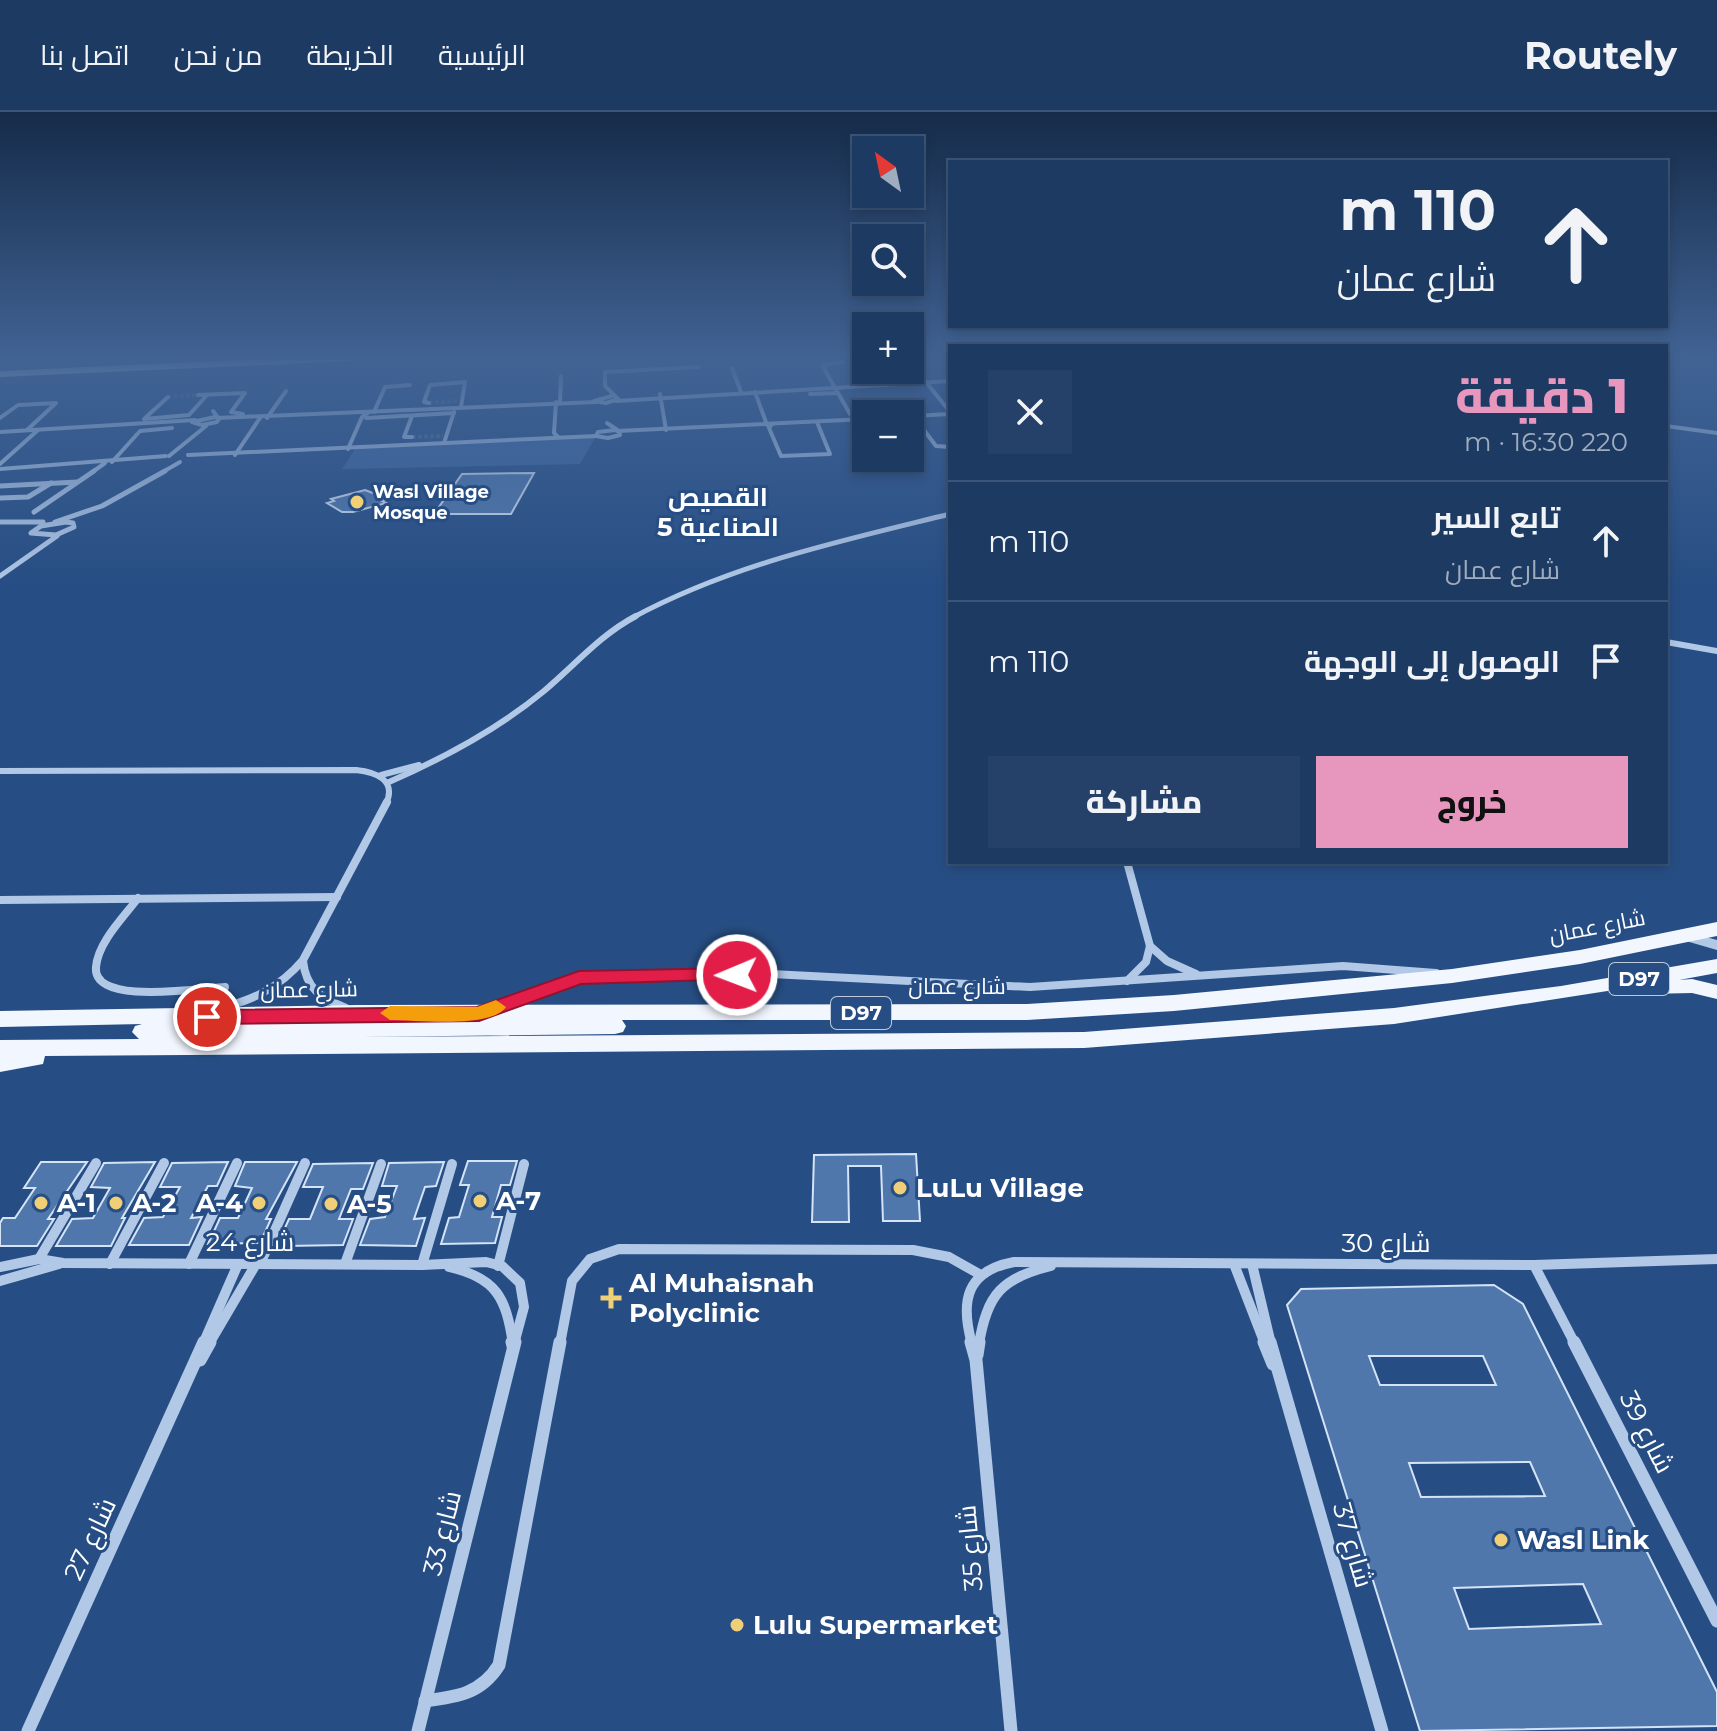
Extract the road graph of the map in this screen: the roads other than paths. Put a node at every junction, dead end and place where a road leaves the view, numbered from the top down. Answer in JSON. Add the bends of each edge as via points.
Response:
{"nodes":[{"id":1,"x":34,"y":434,"type":"edge"},
{"id":2,"x":138,"y":434,"type":"edge"},
{"id":3,"x":195,"y":434,"type":"edge"},
{"id":4,"x":249,"y":434,"type":"edge"},
{"id":5,"x":354,"y":434,"type":"edge"},
{"id":6,"x":405,"y":434,"type":"edge"},
{"id":7,"x":446,"y":434,"type":"edge"},
{"id":8,"x":555,"y":434,"type":"edge"},
{"id":9,"x":592,"y":434,"type":"edge"},
{"id":10,"x":771,"y":434,"type":"edge"},
{"id":11,"x":822,"y":434,"type":"edge"},
{"id":12,"x":927,"y":434,"type":"edge"},
{"id":13,"x":412,"y":437,"type":"tunnel mouth"},
{"id":14,"x":558,"y":437,"type":"junction"},
{"id":15,"x":444,"y":443,"type":"junction"},
{"id":16,"x":948,"y":447,"type":"edge"},
{"id":17,"x":183,"y":448,"type":"junction"},
{"id":18,"x":348,"y":449,"type":"junction"},
{"id":19,"x":235,"y":455,"type":"junction"},
{"id":20,"x":168,"y":456,"type":"junction"},
{"id":21,"x":184,"y":458,"type":"junction"},
{"id":22,"x":128,"y":461,"type":"junction"},
{"id":23,"x":112,"y":462,"type":"junction"},
{"id":24,"x":161,"y":462,"type":"junction"},
{"id":25,"x":105,"y":463,"type":"junction"},
{"id":26,"x":0,"y":466,"type":"edge"},
{"id":27,"x":156,"y":474,"type":"junction"},
{"id":28,"x":78,"y":482,"type":"junction"},
{"id":29,"x":52,"y":483,"type":"junction"},
{"id":30,"x":0,"y":486,"type":"edge"},
{"id":31,"x":0,"y":498,"type":"edge"},
{"id":32,"x":92,"y":511,"type":"junction"},
{"id":33,"x":34,"y":512,"type":"dead end"},
{"id":34,"x":948,"y":515,"type":"edge"},
{"id":35,"x":53,"y":522,"type":"junction"},
{"id":36,"x":0,"y":523,"type":"edge"},
{"id":37,"x":75,"y":525,"type":"junction"},
{"id":38,"x":32,"y":533,"type":"junction"},
{"id":39,"x":60,"y":533,"type":"junction"},
{"id":40,"x":30,"y":554,"type":"junction"},
{"id":41,"x":0,"y":576,"type":"edge"},
{"id":42,"x":1668,"y":642,"type":"edge"},
{"id":43,"x":1717,"y":651,"type":"edge"},
{"id":44,"x":439,"y":759,"type":"junction"},
{"id":45,"x":0,"y":771,"type":"edge"},
{"id":46,"x":381,"y":775,"type":"junction"},
{"id":47,"x":389,"y":782,"type":"junction"},
{"id":48,"x":1128,"y":864,"type":"edge"},
{"id":49,"x":337,"y":897,"type":"junction"},
{"id":50,"x":138,"y":898,"type":"junction"},
{"id":51,"x":0,"y":900,"type":"edge"},
{"id":52,"x":1717,"y":929,"type":"edge"},
{"id":53,"x":1684,"y":936,"type":"junction"},
{"id":54,"x":1717,"y":945,"type":"edge"},
{"id":55,"x":1150,"y":946,"type":"junction"},
{"id":56,"x":303,"y":960,"type":"junction"},
{"id":57,"x":1717,"y":966,"type":"edge"},
{"id":58,"x":1203,"y":976,"type":"junction"},
{"id":59,"x":1452,"y":976,"type":"junction"},
{"id":60,"x":1126,"y":982,"type":"junction"},
{"id":61,"x":225,"y":987,"type":"dead end"},
{"id":62,"x":1717,"y":992,"type":"edge"},
{"id":63,"x":1561,"y":993,"type":"junction"},
{"id":64,"x":357,"y":1013,"type":"junction"},
{"id":65,"x":742,"y":1013,"type":"junction"},
{"id":66,"x":479,"y":1014,"type":"junction"},
{"id":67,"x":177,"y":1017,"type":"junction"},
{"id":68,"x":0,"y":1019,"type":"edge"},
{"id":69,"x":0,"y":1033,"type":"edge"},
{"id":70,"x":156,"y":1047,"type":"junction"},
{"id":71,"x":0,"y":1048,"type":"edge"},
{"id":72,"x":0,"y":1064,"type":"edge"},
{"id":73,"x":96,"y":1163,"type":"dead end"},
{"id":74,"x":164,"y":1163,"type":"dead end"},
{"id":75,"x":237,"y":1163,"type":"dead end"},
{"id":76,"x":305,"y":1163,"type":"dead end"},
{"id":77,"x":381,"y":1164,"type":"dead end"},
{"id":78,"x":452,"y":1164,"type":"dead end"},
{"id":79,"x":524,"y":1164,"type":"dead end"},
{"id":80,"x":39,"y":1259,"type":"junction"},
{"id":81,"x":1715,"y":1260,"type":"edge"},
{"id":82,"x":63,"y":1263,"type":"junction"},
{"id":83,"x":110,"y":1264,"type":"junction"},
{"id":84,"x":189,"y":1264,"type":"junction"},
{"id":85,"x":238,"y":1264,"type":"junction"},
{"id":86,"x":258,"y":1264,"type":"junction"},
{"id":87,"x":345,"y":1264,"type":"junction"},
{"id":88,"x":437,"y":1264,"type":"junction"},
{"id":89,"x":1061,"y":1264,"type":"junction"},
{"id":90,"x":1234,"y":1264,"type":"junction"},
{"id":91,"x":1252,"y":1264,"type":"junction"},
{"id":92,"x":422,"y":1265,"type":"junction"},
{"id":93,"x":1534,"y":1265,"type":"junction"},
{"id":94,"x":498,"y":1266,"type":"junction"},
{"id":95,"x":0,"y":1267,"type":"edge"},
{"id":96,"x":981,"y":1275,"type":"junction"},
{"id":97,"x":0,"y":1281,"type":"edge"},
{"id":98,"x":513,"y":1347,"type":"junction"},
{"id":99,"x":976,"y":1360,"type":"junction"},
{"id":100,"x":195,"y":1367,"type":"junction"},
{"id":101,"x":1277,"y":1372,"type":"junction"},
{"id":102,"x":1717,"y":1621,"type":"edge"},
{"id":103,"x":425,"y":1701,"type":"junction"},
{"id":104,"x":28,"y":1731,"type":"edge"},
{"id":105,"x":418,"y":1731,"type":"edge"},
{"id":106,"x":1011,"y":1731,"type":"edge"},
{"id":107,"x":1382,"y":1731,"type":"edge"}],
"edges":[{"from":1,"to":26,"type":"street"},
{"from":2,"to":23,"type":"street"},
{"from":3,"to":17,"type":"street"},
{"from":4,"to":19,"type":"street"},
{"from":5,"to":18,"type":"street"},
{"from":6,"to":13,"type":"street"},
{"from":7,"to":15,"type":"street"},
{"from":8,"to":14,"type":"street"},
{"from":9,"to":14,"type":"street"},
{"from":10,"to":11,"type":"street","via":[[781,456],[830,454]]},
{"from":12,"to":16,"type":"street","via":[[936,446]]},
{"from":14,"to":15,"type":"street"},
{"from":15,"to":18,"type":"street"},
{"from":17,"to":20,"type":"street"},
{"from":17,"to":21,"type":"street"},
{"from":18,"to":19,"type":"street"},
{"from":19,"to":21,"type":"street"},
{"from":20,"to":21,"type":"street"},
{"from":20,"to":22,"type":"street"},
{"from":20,"to":24,"type":"street"},
{"from":21,"to":24,"type":"street"},
{"from":21,"to":27,"type":"street"},
{"from":22,"to":23,"type":"street"},
{"from":22,"to":24,"type":"street"},
{"from":23,"to":25,"type":"street"},
{"from":24,"to":27,"type":"street"},
{"from":25,"to":26,"type":"street"},
{"from":25,"to":28,"type":"street"},
{"from":27,"to":32,"type":"street"},
{"from":28,"to":29,"type":"street"},
{"from":28,"to":33,"type":"street"},
{"from":29,"to":30,"type":"street"},
{"from":29,"to":31,"type":"street","via":[[28,497]]},
{"from":32,"to":35,"type":"street"},
{"from":32,"to":37,"type":"street"},
{"from":34,"to":44,"type":"street","via":[[756,565],[654,606],[600,639],[517,711]]},
{"from":35,"to":36,"type":"street"},
{"from":35,"to":37,"type":"street"},
{"from":35,"to":38,"type":"street"},
{"from":36,"to":38,"type":"street"},
{"from":37,"to":39,"type":"street"},
{"from":38,"to":39,"type":"street"},
{"from":38,"to":40,"type":"street","via":[[35,545]]},
{"from":39,"to":40,"type":"street"},
{"from":40,"to":41,"type":"street"},
{"from":42,"to":43,"type":"street"},
{"from":44,"to":46,"type":"street"},
{"from":44,"to":47,"type":"street"},
{"from":45,"to":46,"type":"street","via":[[356,770]]},
{"from":46,"to":47,"type":"street"},
{"from":47,"to":49,"type":"street","via":[[389,798]]},
{"from":48,"to":55,"type":"street"},
{"from":49,"to":50,"type":"street"},
{"from":49,"to":56,"type":"street"},
{"from":50,"to":51,"type":"street"},
{"from":50,"to":61,"type":"street","via":[[96,961],[97,982],[122,992]]},
{"from":52,"to":53,"type":"main road","name":"شارع عمان","number":"D97"},
{"from":53,"to":54,"type":"street"},
{"from":53,"to":59,"type":"main road","name":"شارع عمان","number":"D97"},
{"from":55,"to":58,"type":"street","via":[[1178,967]]},
{"from":55,"to":60,"type":"street","via":[[1146,962]]},
{"from":56,"to":64,"type":"street","via":[[312,991]]},
{"from":56,"to":67,"type":"street","via":[[265,995]]},
{"from":57,"to":63,"type":"main road","number":"D97"},
{"from":58,"to":59,"type":"street","via":[[1343,966]]},
{"from":58,"to":60,"type":"street"},
{"from":59,"to":65,"type":"main road","name":"شارع عمان","number":"D97","via":[[1206,1001],[1027,1012]]},
{"from":60,"to":66,"type":"street","via":[[987,987],[771,974],[591,976]]},
{"from":62,"to":63,"type":"main road","via":[[1677,986],[1595,999]]},
{"from":63,"to":70,"type":"main road","number":"D97","via":[[1394,1016],[1084,1040]]},
{"from":64,"to":66,"type":"main road","name":"شارع عمان","number":"D97"},
{"from":64,"to":67,"type":"main road","name":"شارع عمان","number":"D97"},
{"from":65,"to":66,"type":"main road","name":"شارع عمان","number":"D97"},
{"from":65,"to":69,"type":"main road","via":[[575,1028]]},
{"from":67,"to":68,"type":"main road","name":"شارع عمان","number":"D97"},
{"from":70,"to":71,"type":"main road","number":"D97"},
{"from":70,"to":72,"type":"main road"},
{"from":73,"to":80,"type":"street"},
{"from":74,"to":83,"type":"street"},
{"from":75,"to":84,"type":"street"},
{"from":76,"to":86,"type":"street","name":"شارع 27"},
{"from":77,"to":87,"type":"street"},
{"from":78,"to":92,"type":"street"},
{"from":79,"to":94,"type":"street"},
{"from":80,"to":82,"type":"street","name":"شارع 24"},
{"from":80,"to":95,"type":"street","name":"شارع 24"},
{"from":81,"to":93,"type":"street","name":"شارع 30"},
{"from":82,"to":83,"type":"street","name":"شارع 24"},
{"from":82,"to":97,"type":"street","name":"شارع 24"},
{"from":83,"to":84,"type":"street","name":"شارع 24"},
{"from":84,"to":85,"type":"street","name":"شارع 24"},
{"from":85,"to":86,"type":"street","name":"شارع 24"},
{"from":85,"to":100,"type":"street","name":"شارع 27"},
{"from":86,"to":87,"type":"street","name":"شارع 24"},
{"from":86,"to":100,"type":"street","name":"شارع 27"},
{"from":87,"to":92,"type":"street","name":"شارع 24"},
{"from":88,"to":92,"type":"street","name":"شارع 24"},
{"from":88,"to":94,"type":"street"},
{"from":88,"to":98,"type":"street","name":"شارع 33","via":[[474,1273],[500,1293]]},
{"from":89,"to":90,"type":"street","name":"شارع 30"},
{"from":89,"to":96,"type":"street","name":"شارع 30","via":[[1015,1260]]},
{"from":89,"to":99,"type":"street","name":"شارع 30","via":[[1015,1276],[992,1297],[984,1311]]},
{"from":90,"to":91,"type":"street","name":"شارع 30"},
{"from":90,"to":101,"type":"street","name":"شارع 37"},
{"from":91,"to":93,"type":"street","name":"شارع 30"},
{"from":91,"to":101,"type":"street","name":"شارع 37"},
{"from":93,"to":102,"type":"street","name":"شارع 39"},
{"from":94,"to":98,"type":"street","name":"شارع 33","via":[[521,1284],[527,1303]]},
{"from":96,"to":99,"type":"street","via":[[965,1309]]},
{"from":96,"to":103,"type":"street","via":[[958,1259],[913,1250],[619,1249],[590,1259],[572,1281],[499,1665],[477,1691]]},
{"from":98,"to":103,"type":"street","name":"شارع 33"},
{"from":99,"to":106,"type":"street","name":"شارع 35"},
{"from":100,"to":104,"type":"street","name":"شارع 27"},
{"from":101,"to":107,"type":"street","name":"شارع 37"},
{"from":103,"to":105,"type":"street","name":"شارع 33"}]}
